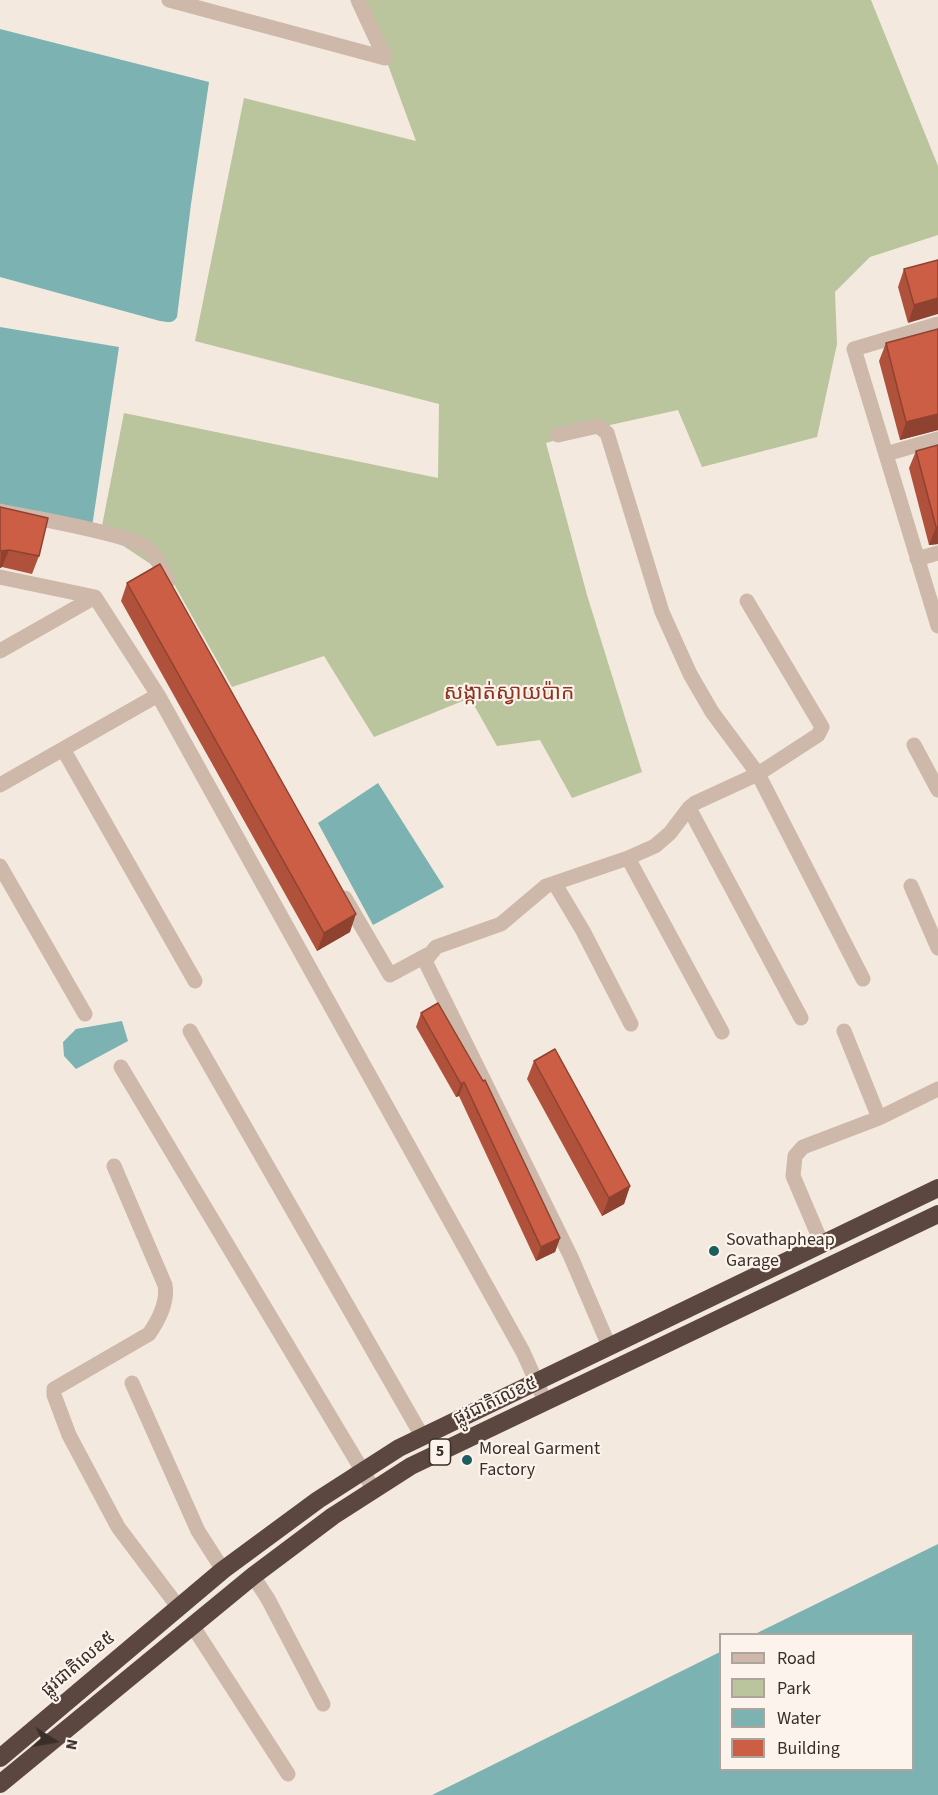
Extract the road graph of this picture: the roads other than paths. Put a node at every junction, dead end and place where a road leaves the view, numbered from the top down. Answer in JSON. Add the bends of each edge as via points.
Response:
{"nodes":[{"id":1,"x":169,"y":0,"type":"edge"},
{"id":2,"x":358,"y":0,"type":"edge"},
{"id":3,"x":938,"y":324,"type":"edge"},
{"id":4,"x":558,"y":435,"type":"dead end"},
{"id":5,"x":938,"y":439,"type":"edge"},
{"id":6,"x":886,"y":454,"type":"junction"},
{"id":7,"x":0,"y":510,"type":"edge"},
{"id":8,"x":938,"y":553,"type":"edge"},
{"id":9,"x":917,"y":560,"type":"junction"},
{"id":10,"x":0,"y":576,"type":"edge"},
{"id":11,"x":176,"y":596,"type":"edge"},
{"id":12,"x":95,"y":597,"type":"junction"},
{"id":13,"x":747,"y":601,"type":"dead end"},
{"id":14,"x":938,"y":626,"type":"edge"},
{"id":15,"x":0,"y":651,"type":"edge"},
{"id":16,"x":158,"y":695,"type":"junction"},
{"id":17,"x":914,"y":745,"type":"dead end"},
{"id":18,"x":63,"y":749,"type":"junction"},
{"id":19,"x":758,"y":774,"type":"junction"},
{"id":20,"x":0,"y":785,"type":"edge"},
{"id":21,"x":938,"y":790,"type":"edge"},
{"id":22,"x":689,"y":808,"type":"junction"},
{"id":23,"x":628,"y":858,"type":"junction"},
{"id":24,"x":0,"y":866,"type":"edge"},
{"id":25,"x":555,"y":884,"type":"junction"},
{"id":26,"x":911,"y":886,"type":"dead end"},
{"id":27,"x":340,"y":889,"type":"edge"},
{"id":28,"x":938,"y":948,"type":"edge"},
{"id":29,"x":427,"y":955,"type":"junction"},
{"id":30,"x":863,"y":979,"type":"dead end"},
{"id":31,"x":195,"y":981,"type":"dead end"},
{"id":32,"x":85,"y":1014,"type":"dead end"},
{"id":33,"x":801,"y":1018,"type":"dead end"},
{"id":34,"x":631,"y":1024,"type":"dead end"},
{"id":35,"x":190,"y":1031,"type":"dead end"},
{"id":36,"x":844,"y":1031,"type":"dead end"},
{"id":37,"x":722,"y":1032,"type":"dead end"},
{"id":38,"x":121,"y":1067,"type":"dead end"},
{"id":39,"x":938,"y":1089,"type":"edge"},
{"id":40,"x":879,"y":1118,"type":"junction"},
{"id":41,"x":114,"y":1166,"type":"dead end"},
{"id":42,"x":938,"y":1188,"type":"edge"},
{"id":43,"x":938,"y":1214,"type":"edge"},
{"id":44,"x":822,"y":1244,"type":"junction"},
{"id":45,"x":799,"y":1255,"type":"junction"},
{"id":46,"x":809,"y":1275,"type":"junction"},
{"id":47,"x":660,"y":1322,"type":"junction"},
{"id":48,"x":670,"y":1342,"type":"junction"},
{"id":49,"x":609,"y":1346,"type":"junction"},
{"id":50,"x":536,"y":1381,"type":"junction"},
{"id":51,"x":132,"y":1383,"type":"dead end"},
{"id":52,"x":546,"y":1401,"type":"junction"},
{"id":53,"x":422,"y":1436,"type":"junction"},
{"id":54,"x":361,"y":1471,"type":"junction"},
{"id":55,"x":374,"y":1490,"type":"junction"},
{"id":56,"x":224,"y":1570,"type":"junction"},
{"id":57,"x":253,"y":1576,"type":"junction"},
{"id":58,"x":179,"y":1608,"type":"junction"},
{"id":59,"x":192,"y":1625,"type":"junction"},
{"id":60,"x":323,"y":1704,"type":"dead end"},
{"id":61,"x":0,"y":1758,"type":"edge"},
{"id":62,"x":288,"y":1774,"type":"dead end"},
{"id":63,"x":0,"y":1784,"type":"edge"}],
"edges":[{"from":1,"to":2,"type":"street","via":[[385,58]]},
{"from":3,"to":6,"type":"street","via":[[854,349]]},
{"from":4,"to":19,"type":"street","via":[[598,426],[608,433],[662,612],[712,712]]},
{"from":5,"to":6,"type":"street"},
{"from":6,"to":9,"type":"street"},
{"from":7,"to":11,"type":"street","via":[[141,544],[153,554]]},
{"from":8,"to":9,"type":"street"},
{"from":9,"to":14,"type":"street"},
{"from":10,"to":12,"type":"street"},
{"from":12,"to":15,"type":"street"},
{"from":12,"to":16,"type":"street"},
{"from":13,"to":19,"type":"street","via":[[822,729]]},
{"from":16,"to":18,"type":"street"},
{"from":16,"to":50,"type":"street"},
{"from":17,"to":21,"type":"street"},
{"from":18,"to":20,"type":"street"},
{"from":18,"to":31,"type":"street"},
{"from":19,"to":22,"type":"street"},
{"from":19,"to":30,"type":"street"},
{"from":22,"to":23,"type":"street","via":[[663,840]]},
{"from":22,"to":33,"type":"street"},
{"from":23,"to":25,"type":"street"},
{"from":23,"to":37,"type":"street"},
{"from":24,"to":32,"type":"street"},
{"from":25,"to":29,"type":"street","via":[[536,893],[501,924],[436,947]]},
{"from":25,"to":34,"type":"street"},
{"from":26,"to":28,"type":"street"},
{"from":27,"to":29,"type":"street","via":[[387,973],[392,975]]},
{"from":29,"to":49,"type":"street","via":[[428,968],[572,1257]]},
{"from":35,"to":53,"type":"street"},
{"from":36,"to":40,"type":"street"},
{"from":38,"to":54,"type":"street"},
{"from":39,"to":40,"type":"street"},
{"from":40,"to":44,"type":"street","via":[[803,1147],[795,1156],[793,1176]]},
{"from":41,"to":58,"type":"street","via":[[165,1285],[164,1304],[149,1334],[54,1392],[69,1435],[118,1527]]},
{"from":42,"to":44,"type":"highway","name":"ផ្លូវជាតិលេខ៥","number":"5"},
{"from":43,"to":46,"type":"highway","name":"ផ្លូវជាតិលេខ៥","number":"5"},
{"from":44,"to":45,"type":"highway","name":"ផ្លូវជាតិលេខ៥","number":"5"},
{"from":45,"to":46,"type":"highway"},
{"from":45,"to":47,"type":"highway","name":"ផ្លូវជាតិលេខ៥","number":"5"},
{"from":46,"to":48,"type":"highway","name":"ផ្លូវជាតិលេខ៥","number":"5"},
{"from":47,"to":48,"type":"highway"},
{"from":47,"to":49,"type":"highway","name":"ផ្លូវជាតិលេខ៥","number":"5"},
{"from":48,"to":52,"type":"highway","name":"ផ្លូវជាតិលេខ៥","number":"5"},
{"from":49,"to":50,"type":"highway","name":"ផ្លូវជាតិលេខ៥","number":"5"},
{"from":50,"to":52,"type":"street"},
{"from":50,"to":53,"type":"highway","name":"ផ្លូវជាតិលេខ៥","number":"5"},
{"from":51,"to":56,"type":"street","via":[[198,1531]]},
{"from":52,"to":55,"type":"highway","name":"ផ្លូវជាតិលេខ៥","number":"5","via":[[435,1454]]},
{"from":53,"to":54,"type":"highway","name":"ផ្លូវជាតិលេខ៥","number":"5"},
{"from":54,"to":55,"type":"street"},
{"from":54,"to":56,"type":"highway","name":"ផ្លូវជាតិលេខ៥","number":"5"},
{"from":55,"to":57,"type":"highway","name":"ផ្លូវជាតិលេខ៥","number":"5"},
{"from":56,"to":58,"type":"highway","name":"ផ្លូវជាតិលេខ៥","number":"5"},
{"from":57,"to":59,"type":"highway","name":"ផ្លូវជាតិលេខ៥","number":"5"},
{"from":57,"to":60,"type":"street"},
{"from":58,"to":61,"type":"highway","name":"ផ្លូវជាតិលេខ៥","number":"5"},
{"from":59,"to":62,"type":"street"},
{"from":59,"to":63,"type":"highway","name":"ផ្លូវជាតិលេខ៥","number":"5"}]}
